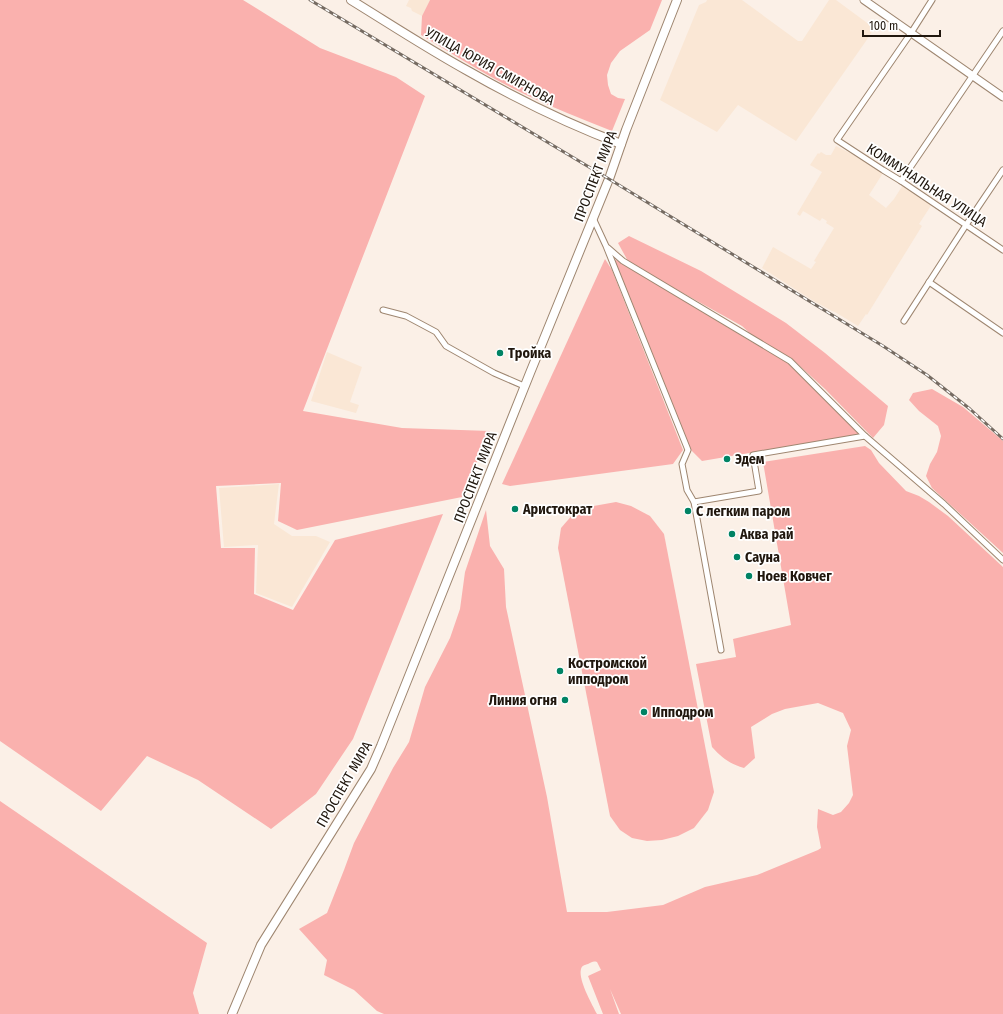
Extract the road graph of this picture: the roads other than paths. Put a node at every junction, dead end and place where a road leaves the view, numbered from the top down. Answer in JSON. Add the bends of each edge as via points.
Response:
{"nodes":[{"id":1,"x":351,"y":0,"type":"edge"},
{"id":2,"x":677,"y":0,"type":"edge"},
{"id":3,"x":864,"y":0,"type":"edge"},
{"id":4,"x":932,"y":0,"type":"edge"},
{"id":5,"x":1003,"y":31,"type":"edge"},
{"id":6,"x":911,"y":33,"type":"junction"},
{"id":7,"x":972,"y":76,"type":"junction"},
{"id":8,"x":1003,"y":97,"type":"edge"},
{"id":9,"x":621,"y":144,"type":"junction"},
{"id":10,"x":1003,"y":170,"type":"edge"},
{"id":11,"x":901,"y":181,"type":"junction"},
{"id":12,"x":592,"y":218,"type":"junction"},
{"id":13,"x":966,"y":225,"type":"junction"},
{"id":14,"x":606,"y":246,"type":"junction"},
{"id":15,"x":1003,"y":250,"type":"edge"},
{"id":16,"x":929,"y":282,"type":"junction"},
{"id":17,"x":383,"y":310,"type":"dead end"},
{"id":18,"x":904,"y":321,"type":"dead end"},
{"id":19,"x":1003,"y":333,"type":"edge"},
{"id":20,"x":524,"y":386,"type":"junction"},
{"id":21,"x":865,"y":436,"type":"junction"},
{"id":22,"x":694,"y":502,"type":"junction"},
{"id":23,"x":1003,"y":560,"type":"edge"},
{"id":24,"x":721,"y":650,"type":"dead end"},
{"id":25,"x":232,"y":1014,"type":"edge"}],
"edges":[{"from":1,"to":9,"type":"main road","name":"УЛИЦА ЮРИЯ СМИРНОВА","via":[[512,95],[552,116]]},
{"from":2,"to":9,"type":"main road","name":"ПРОСПЕКТ МИРА"},
{"from":3,"to":6,"type":"street"},
{"from":4,"to":6,"type":"street"},
{"from":5,"to":7,"type":"street"},
{"from":6,"to":7,"type":"street"},
{"from":6,"to":11,"type":"street","name":"КОММУНАЛЬНАЯ УЛИЦА","via":[[837,140]]},
{"from":7,"to":8,"type":"street"},
{"from":7,"to":11,"type":"street"},
{"from":9,"to":12,"type":"main road","name":"ПРОСПЕКТ МИРА"},
{"from":10,"to":13,"type":"street"},
{"from":11,"to":13,"type":"street","name":"КОММУНАЛЬНАЯ УЛИЦА"},
{"from":12,"to":14,"type":"street"},
{"from":12,"to":20,"type":"main road","name":"ПРОСПЕКТ МИРА"},
{"from":13,"to":15,"type":"street","name":"КОММУНАЛЬНАЯ УЛИЦА"},
{"from":13,"to":16,"type":"street"},
{"from":14,"to":21,"type":"street","via":[[623,261],[790,361]]},
{"from":14,"to":22,"type":"street","via":[[688,450],[682,464],[687,490]]},
{"from":16,"to":18,"type":"street"},
{"from":16,"to":19,"type":"street"},
{"from":17,"to":20,"type":"street","via":[[406,316],[430,328],[446,346],[494,374]]},
{"from":20,"to":25,"type":"main road","name":"ПРОСПЕКТ МИРА","via":[[374,763],[261,945]]},
{"from":21,"to":22,"type":"street","via":[[753,455],[759,491]]},
{"from":21,"to":23,"type":"street","via":[[944,504]]},
{"from":22,"to":24,"type":"street"}]}
